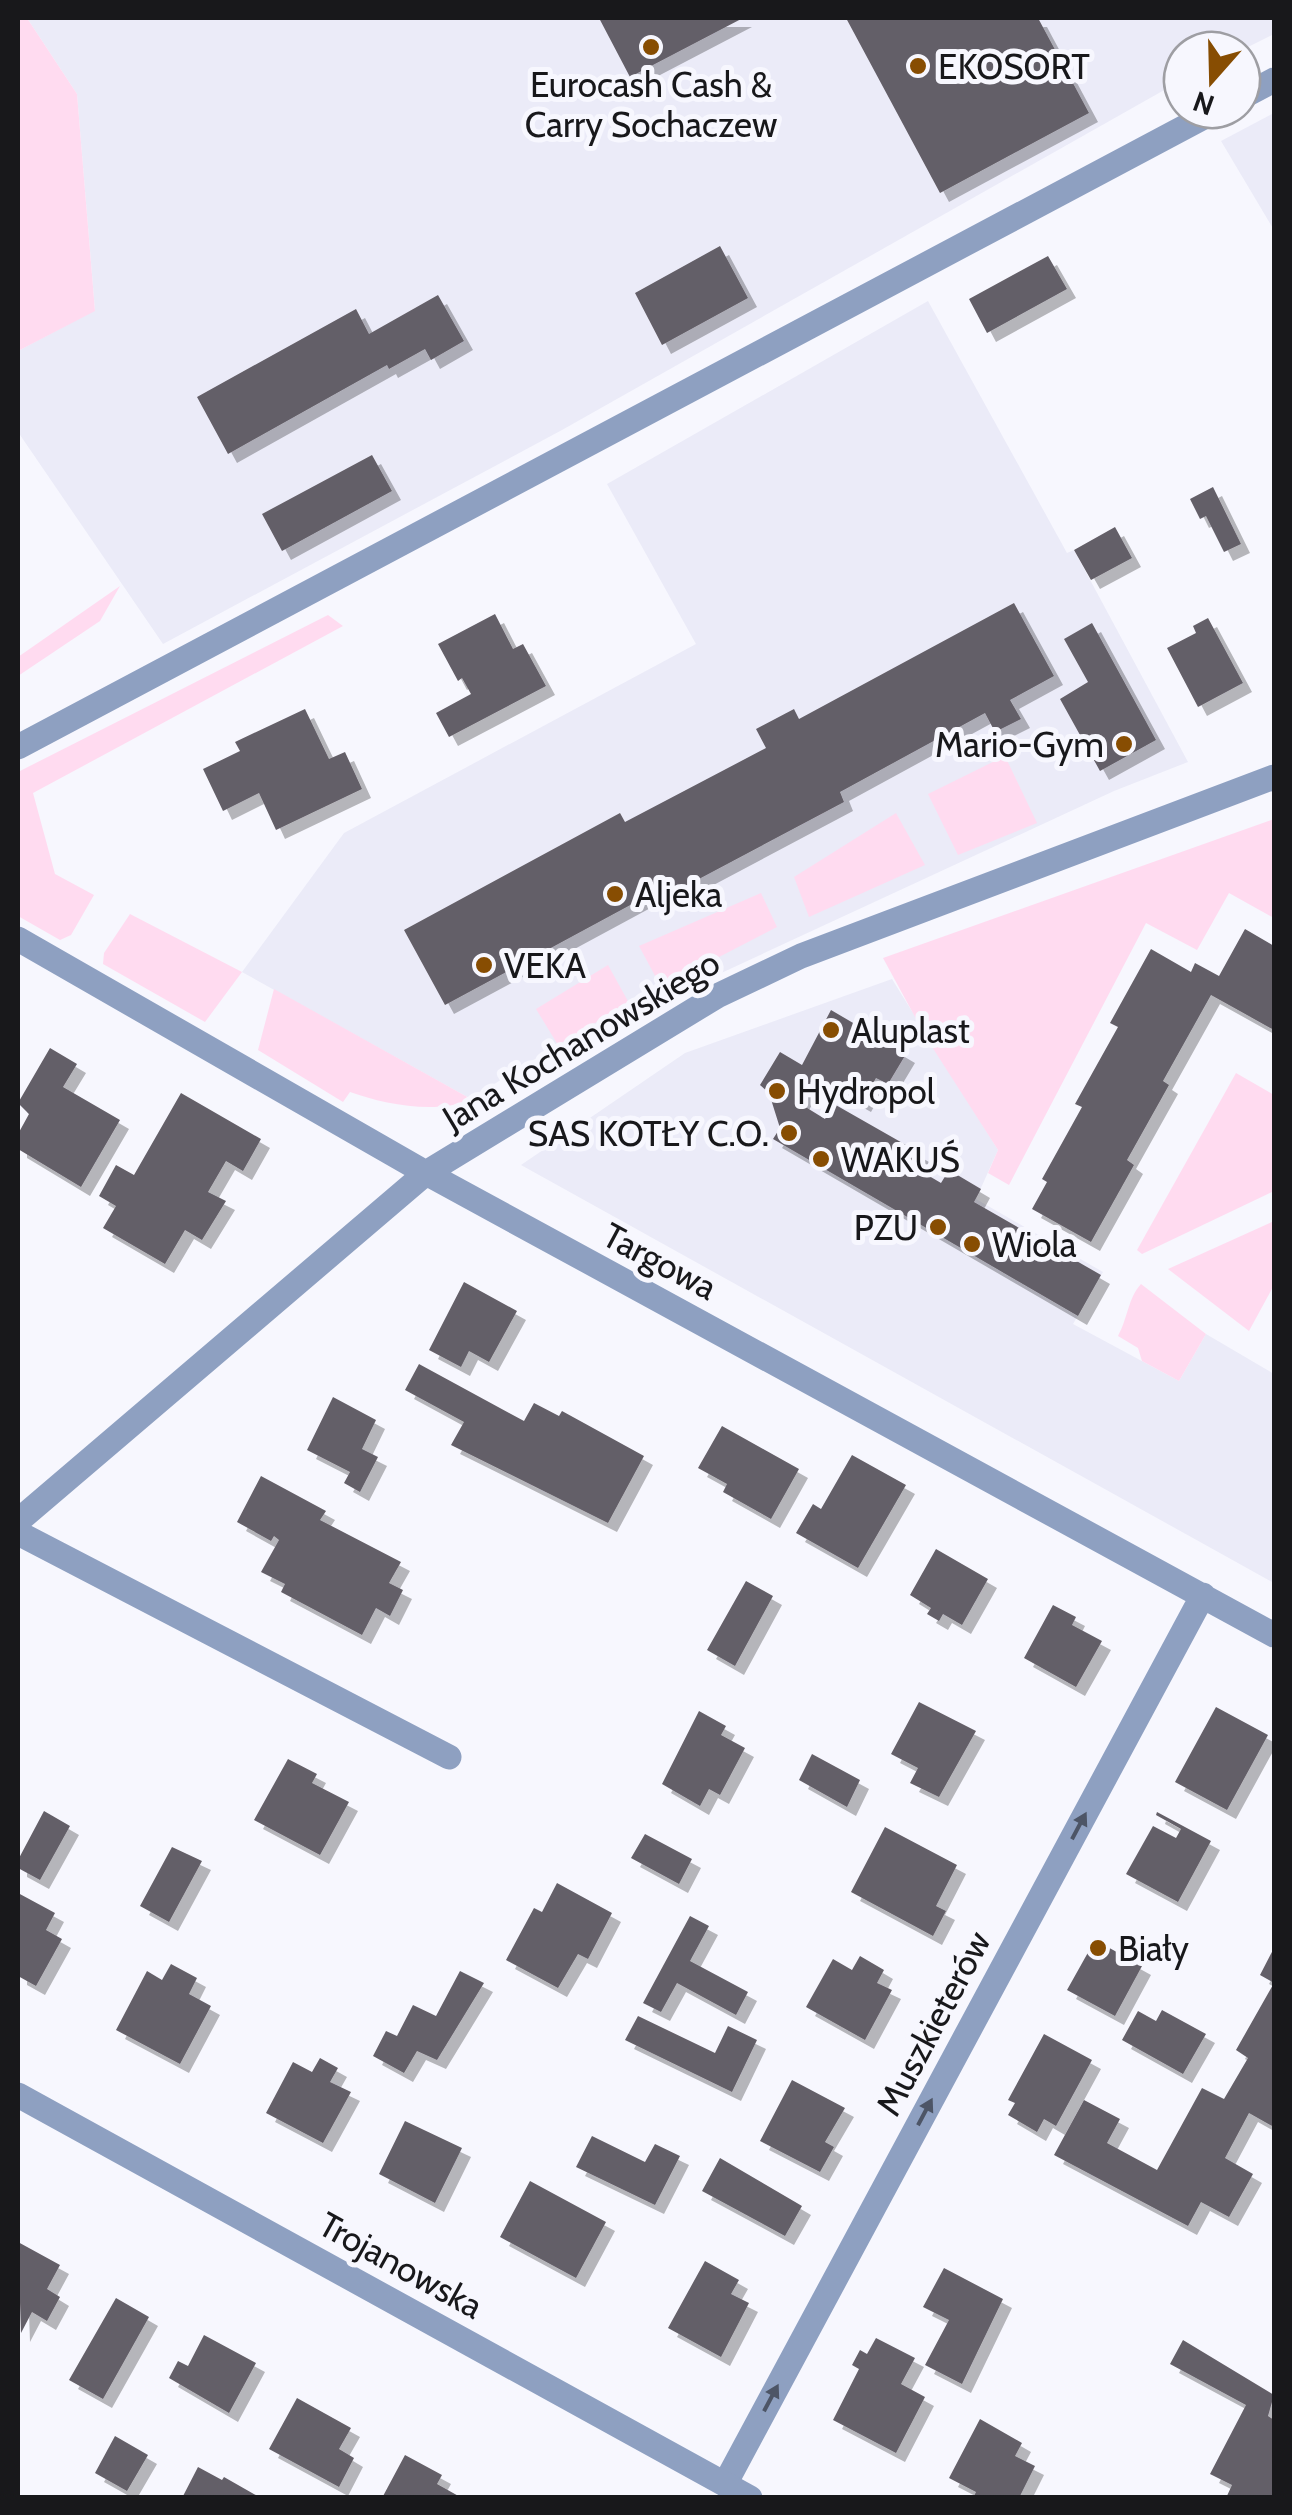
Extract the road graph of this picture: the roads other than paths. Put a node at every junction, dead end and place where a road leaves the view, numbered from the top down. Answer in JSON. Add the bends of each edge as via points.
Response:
{"nodes":[{"id":1,"x":1179,"y":130,"type":"edge"},
{"id":2,"x":18,"y":747,"type":"edge"},
{"id":3,"x":1274,"y":777,"type":"edge"},
{"id":4,"x":18,"y":938,"type":"edge"},
{"id":5,"x":426,"y":1174,"type":"junction"},
{"id":6,"x":18,"y":1522,"type":"edge"},
{"id":7,"x":18,"y":1534,"type":"edge"},
{"id":8,"x":1203,"y":1595,"type":"junction"},
{"id":9,"x":1274,"y":1636,"type":"edge"},
{"id":10,"x":449,"y":1757,"type":"dead end"},
{"id":11,"x":18,"y":2095,"type":"edge"},
{"id":12,"x":724,"y":2484,"type":"junction"},
{"id":13,"x":750,"y":2498,"type":"edge"}],
"edges":[{"from":1,"to":2,"type":"street"},
{"from":3,"to":5,"type":"street","name":"Jana Kochanowskiego","via":[[801,956],[718,996]]},
{"from":4,"to":5,"type":"street","name":"Targowa"},
{"from":5,"to":6,"type":"street","name":"Jana Kochanowskiego"},
{"from":5,"to":8,"type":"street","name":"Targowa"},
{"from":7,"to":10,"type":"street"},
{"from":8,"to":9,"type":"street","name":"Targowa"},
{"from":12,"to":8,"type":"street","name":"Muszkieterów","one_way":true},
{"from":11,"to":12,"type":"street","name":"Trojanowska"},
{"from":12,"to":13,"type":"street","name":"Trojanowska"}]}
